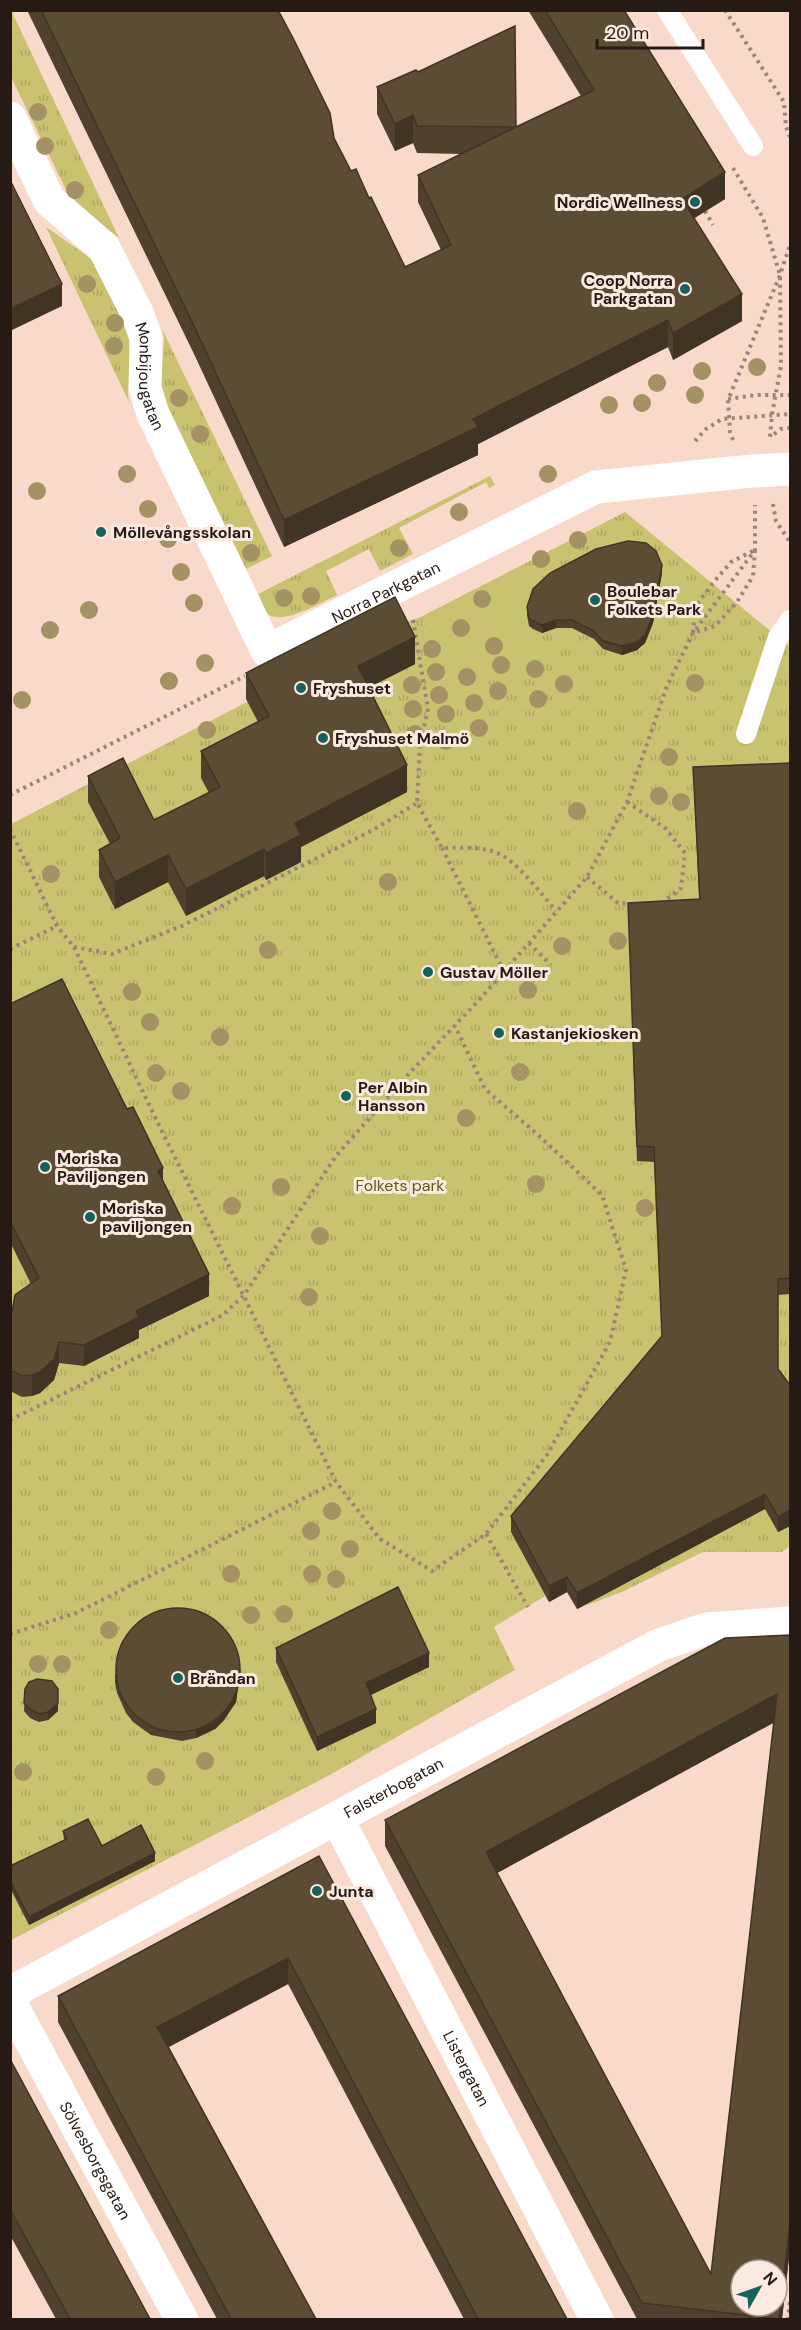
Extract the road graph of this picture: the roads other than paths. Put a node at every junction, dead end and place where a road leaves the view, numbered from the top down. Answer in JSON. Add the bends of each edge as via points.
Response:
{"nodes":[{"id":1,"x":667,"y":10,"type":"edge"},
{"id":2,"x":10,"y":118,"type":"edge"},
{"id":3,"x":753,"y":146,"type":"dead end"},
{"id":4,"x":790,"y":469,"type":"edge"},
{"id":5,"x":790,"y":620,"type":"edge"},
{"id":6,"x":267,"y":651,"type":"joint"},
{"id":7,"x":746,"y":734,"type":"dead end"},
{"id":8,"x":790,"y":1623,"type":"edge"},
{"id":9,"x":337,"y":1818,"type":"junction"},
{"id":10,"x":10,"y":1993,"type":"edge"},
{"id":11,"x":10,"y":2002,"type":"edge"},
{"id":12,"x":182,"y":2319,"type":"edge"},
{"id":13,"x":597,"y":2319,"type":"edge"}],
"edges":[{"from":1,"to":3,"type":"lane"},
{"from":2,"to":6,"type":"street","name":"Monbijougatan","via":[[49,200],[104,249],[138,315],[146,338],[145,388],[153,414]]},
{"from":4,"to":6,"type":"street","name":"Norra Parkgatan","via":[[596,487]]},
{"from":5,"to":7,"type":"lane","via":[[778,637]]},
{"from":8,"to":9,"type":"street","name":"Falsterbogatan","via":[[706,1629],[659,1646]]},
{"from":9,"to":10,"type":"street","name":"Falsterbogatan"},
{"from":9,"to":13,"type":"street","name":"Listergatan"},
{"from":11,"to":12,"type":"street","name":"Sölvesborgsgatan"}]}
